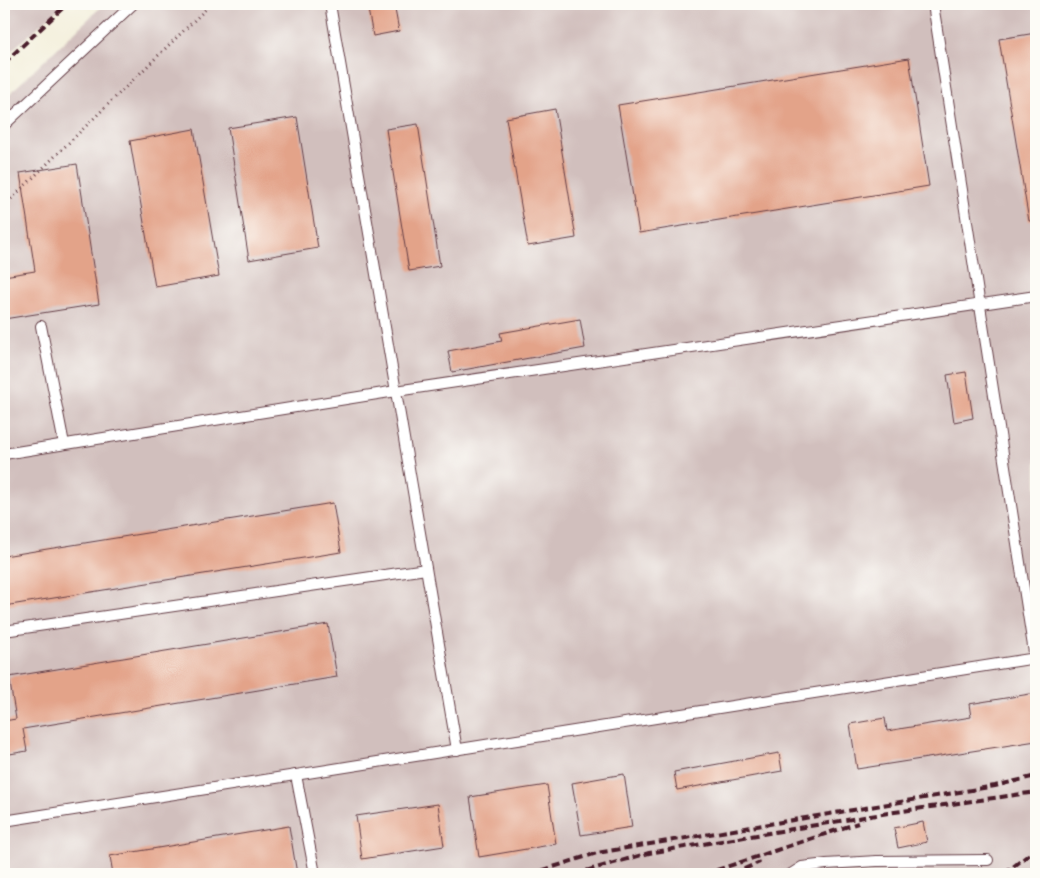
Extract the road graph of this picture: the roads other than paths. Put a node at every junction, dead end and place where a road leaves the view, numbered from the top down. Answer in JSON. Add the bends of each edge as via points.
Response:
{"nodes":[{"id":1,"x":133,"y":4,"type":"edge"},
{"id":2,"x":330,"y":4,"type":"edge"},
{"id":3,"x":933,"y":4,"type":"edge"},
{"id":4,"x":4,"y":125,"type":"edge"},
{"id":5,"x":1036,"y":296,"type":"edge"},
{"id":6,"x":980,"y":304,"type":"junction"},
{"id":7,"x":41,"y":326,"type":"dead end"},
{"id":8,"x":396,"y":391,"type":"junction"},
{"id":9,"x":64,"y":444,"type":"junction"},
{"id":10,"x":4,"y":454,"type":"edge"},
{"id":11,"x":426,"y":569,"type":"junction"},
{"id":12,"x":4,"y":631,"type":"edge"},
{"id":13,"x":1035,"y":659,"type":"edge"},
{"id":14,"x":457,"y":750,"type":"junction"},
{"id":15,"x":296,"y":775,"type":"junction"},
{"id":16,"x":4,"y":821,"type":"edge"},
{"id":17,"x":988,"y":860,"type":"dead end"},
{"id":18,"x":315,"y":874,"type":"edge"},
{"id":19,"x":792,"y":874,"type":"edge"}],
"edges":[{"from":1,"to":4,"type":"lane"},
{"from":2,"to":8,"type":"lane"},
{"from":3,"to":6,"type":"lane"},
{"from":5,"to":6,"type":"lane"},
{"from":6,"to":8,"type":"lane"},
{"from":6,"to":13,"type":"lane"},
{"from":7,"to":9,"type":"lane"},
{"from":8,"to":9,"type":"lane"},
{"from":8,"to":11,"type":"lane"},
{"from":9,"to":10,"type":"lane"},
{"from":11,"to":12,"type":"lane"},
{"from":11,"to":14,"type":"lane"},
{"from":13,"to":14,"type":"lane"},
{"from":14,"to":15,"type":"lane"},
{"from":15,"to":16,"type":"lane"},
{"from":15,"to":18,"type":"lane"},
{"from":17,"to":19,"type":"lane","via":[[826,864],[802,867]]}]}
